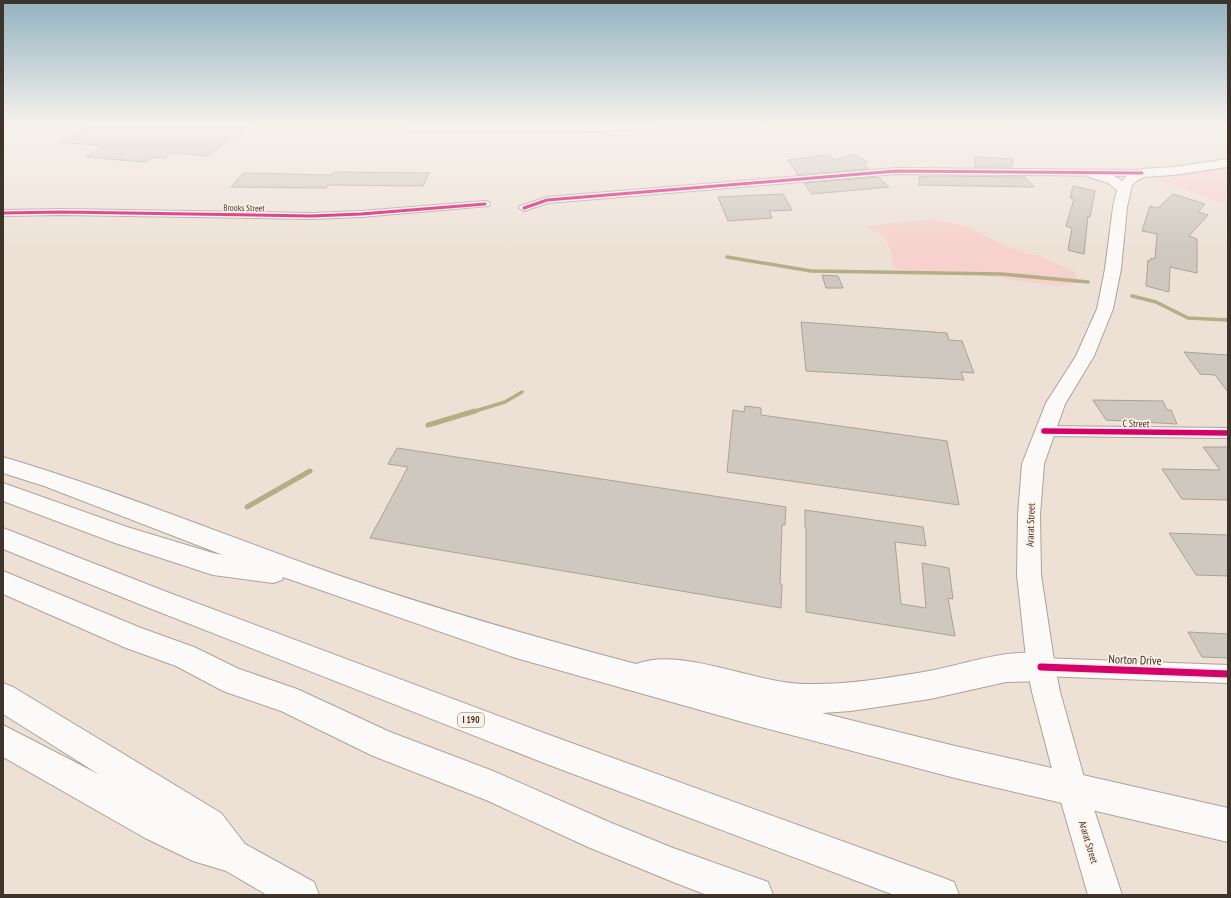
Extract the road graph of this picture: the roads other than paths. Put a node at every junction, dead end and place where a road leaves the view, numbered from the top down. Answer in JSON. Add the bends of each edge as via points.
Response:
{"nodes":[{"id":1,"x":1201,"y":167,"type":"edge"},
{"id":2,"x":1142,"y":173,"type":"junction"},
{"id":3,"x":1094,"y":174,"type":"junction"},
{"id":4,"x":1124,"y":188,"type":"junction"},
{"id":5,"x":485,"y":204,"type":"dead end"},
{"id":6,"x":524,"y":208,"type":"dead end"},
{"id":7,"x":3,"y":213,"type":"edge"},
{"id":8,"x":1044,"y":431,"type":"junction"},
{"id":9,"x":1228,"y":433,"type":"edge"},
{"id":10,"x":3,"y":465,"type":"edge"},
{"id":11,"x":3,"y":492,"type":"edge"},
{"id":12,"x":3,"y":538,"type":"edge"},
{"id":13,"x":312,"y":577,"type":"junction"},
{"id":14,"x":3,"y":582,"type":"edge"},
{"id":15,"x":1041,"y":667,"type":"junction"},
{"id":16,"x":1228,"y":674,"type":"edge"},
{"id":17,"x":622,"y":675,"type":"junction"},
{"id":18,"x":3,"y":697,"type":"edge"},
{"id":19,"x":3,"y":740,"type":"edge"},
{"id":20,"x":1072,"y":788,"type":"junction"},
{"id":21,"x":1228,"y":824,"type":"edge"},
{"id":22,"x":233,"y":856,"type":"junction"},
{"id":23,"x":1104,"y":890,"type":"edge"},
{"id":24,"x":301,"y":895,"type":"edge"},
{"id":25,"x":755,"y":895,"type":"edge"},
{"id":26,"x":941,"y":895,"type":"edge"}],
"edges":[{"from":1,"to":2,"type":"main road"},
{"from":2,"to":3,"type":"street"},
{"from":2,"to":4,"type":"main road","via":[[1133,177]]},
{"from":3,"to":4,"type":"main road","via":[[1113,180]]},
{"from":3,"to":6,"type":"street","via":[[896,171],[547,200]]},
{"from":4,"to":8,"type":"main road","name":"Ararat Street","via":[[1105,309],[1085,356],[1056,403]]},
{"from":5,"to":7,"type":"street","name":"Brooks Street","via":[[311,216]]},
{"from":8,"to":9,"type":"street","name":"C Street"},
{"from":8,"to":15,"type":"main road","name":"Ararat Street","via":[[1033,464],[1029,515],[1030,576]]},
{"from":10,"to":13,"type":"highway","via":[[52,480]]},
{"from":11,"to":13,"type":"highway","via":[[124,536],[213,564]]},
{"from":12,"to":26,"type":"highway","number":"I 190","via":[[544,748]]},
{"from":13,"to":17,"type":"highway","via":[[516,645]]},
{"from":14,"to":25,"type":"highway","via":[[136,639],[184,656],[233,680],[287,699],[384,745],[493,787],[600,835]]},
{"from":15,"to":16,"type":"street","name":"Norton Drive"},
{"from":15,"to":17,"type":"highway","via":[[1006,668],[930,685],[851,697],[804,699],[678,673]]},
{"from":15,"to":20,"type":"main road","name":"Ararat Street"},
{"from":17,"to":20,"type":"highway","via":[[955,762]]},
{"from":18,"to":22,"type":"highway","via":[[209,825]]},
{"from":19,"to":22,"type":"highway","via":[[169,832],[193,844]]},
{"from":20,"to":21,"type":"highway"},
{"from":20,"to":23,"type":"main road","name":"Ararat Street"},
{"from":22,"to":24,"type":"highway"}]}
